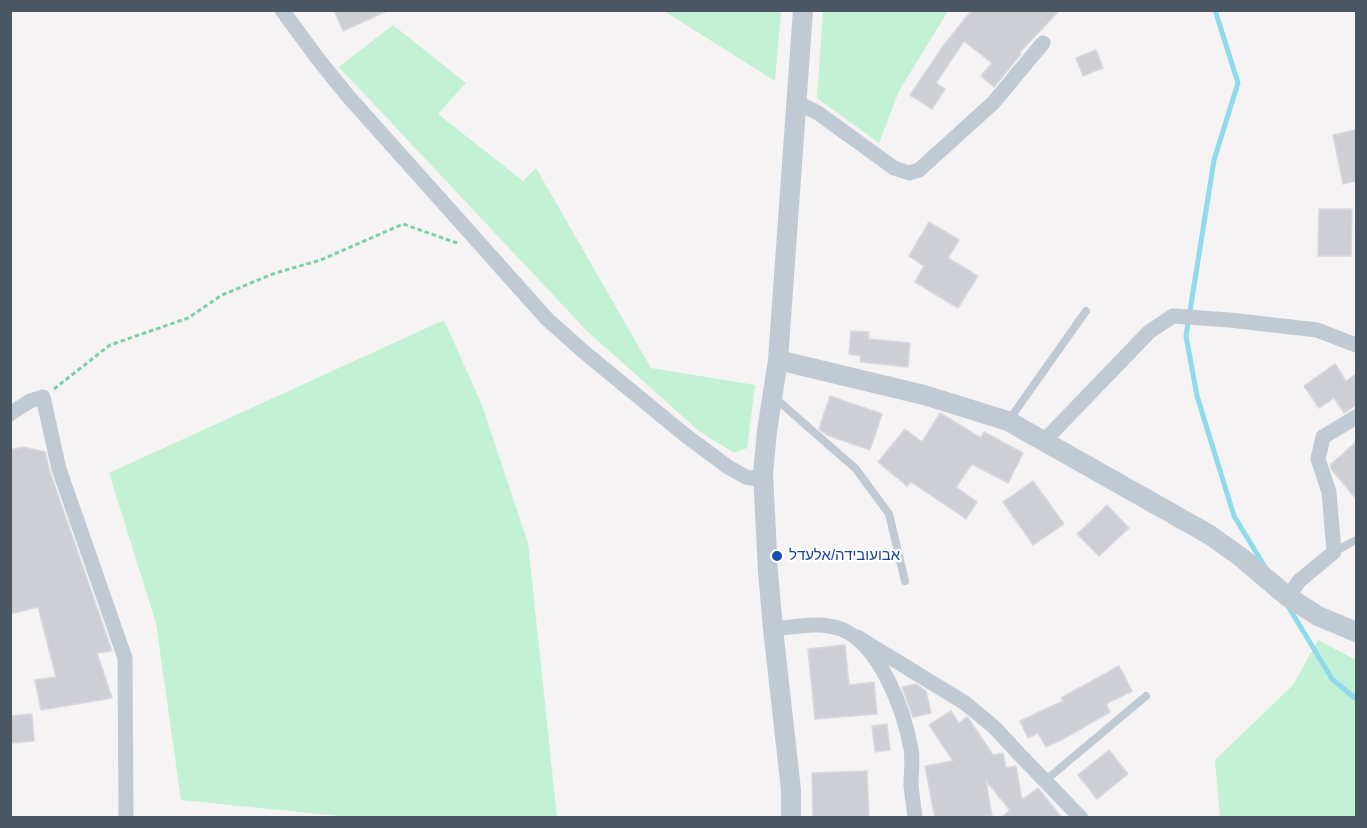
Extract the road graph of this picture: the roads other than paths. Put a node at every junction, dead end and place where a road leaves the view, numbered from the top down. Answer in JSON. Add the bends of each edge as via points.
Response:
{"nodes":[{"id":1,"x":282,"y":10,"type":"edge"},
{"id":2,"x":803,"y":10,"type":"edge"},
{"id":3,"x":1043,"y":43,"type":"dead end"},
{"id":4,"x":796,"y":102,"type":"junction"},
{"id":5,"x":1086,"y":311,"type":"dead end"},
{"id":6,"x":1356,"y":345,"type":"edge"},
{"id":7,"x":778,"y":360,"type":"junction"},
{"id":8,"x":772,"y":396,"type":"junction"},
{"id":9,"x":10,"y":414,"type":"edge"},
{"id":10,"x":1356,"y":417,"type":"edge"},
{"id":11,"x":1008,"y":421,"type":"junction"},
{"id":12,"x":1044,"y":441,"type":"junction"},
{"id":13,"x":764,"y":480,"type":"junction"},
{"id":14,"x":1356,"y":540,"type":"edge"},
{"id":15,"x":1334,"y":552,"type":"junction"},
{"id":16,"x":905,"y":581,"type":"dead end"},
{"id":17,"x":1288,"y":597,"type":"junction"},
{"id":18,"x":773,"y":629,"type":"junction"},
{"id":19,"x":1356,"y":632,"type":"edge"},
{"id":20,"x":857,"y":637,"type":"junction"},
{"id":21,"x":1146,"y":696,"type":"dead end"},
{"id":22,"x":1046,"y":780,"type":"junction"},
{"id":23,"x":126,"y":818,"type":"edge"},
{"id":24,"x":792,"y":818,"type":"edge"},
{"id":25,"x":915,"y":818,"type":"edge"},
{"id":26,"x":1081,"y":818,"type":"edge"}],
"edges":[{"from":1,"to":13,"type":"street","via":[[347,95],[547,319],[685,435],[746,477]]},
{"from":2,"to":4,"type":"street"},
{"from":3,"to":4,"type":"street","via":[[993,103],[919,170],[909,173],[894,168],[818,113]]},
{"from":4,"to":7,"type":"street"},
{"from":5,"to":11,"type":"lane"},
{"from":6,"to":12,"type":"street","via":[[1317,330],[1173,316],[1149,332]]},
{"from":7,"to":8,"type":"street"},
{"from":7,"to":11,"type":"street","via":[[924,395]]},
{"from":8,"to":13,"type":"street"},
{"from":8,"to":16,"type":"lane","via":[[856,469],[889,514]]},
{"from":9,"to":23,"type":"street","via":[[30,400],[43,397],[58,468],[125,658]]},
{"from":10,"to":15,"type":"street","via":[[1323,437],[1318,459],[1329,492]]},
{"from":11,"to":12,"type":"street"},
{"from":12,"to":17,"type":"street","via":[[1210,535]]},
{"from":13,"to":18,"type":"street"},
{"from":14,"to":15,"type":"lane"},
{"from":15,"to":17,"type":"street","via":[[1299,581]]},
{"from":17,"to":19,"type":"street","via":[[1318,616]]},
{"from":18,"to":20,"type":"street","via":[[813,625],[839,628]]},
{"from":18,"to":24,"type":"street"},
{"from":20,"to":22,"type":"street","via":[[965,703],[994,726]]},
{"from":20,"to":25,"type":"street","via":[[885,672],[902,712],[911,750]]},
{"from":21,"to":22,"type":"lane"},
{"from":22,"to":26,"type":"street"}]}
